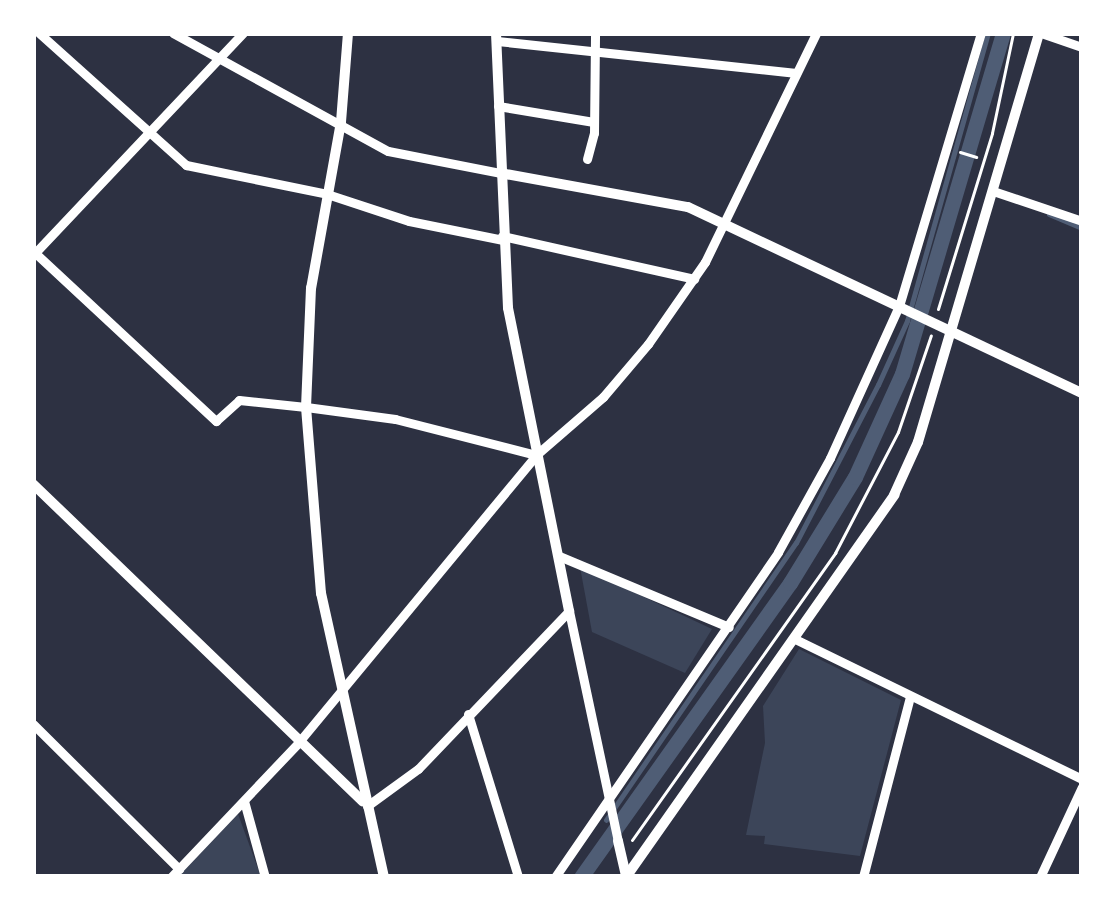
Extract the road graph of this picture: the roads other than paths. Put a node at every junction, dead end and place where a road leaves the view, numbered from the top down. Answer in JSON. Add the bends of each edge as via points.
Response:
{"nodes":[{"id":1,"x":39,"y":33,"type":"edge"},
{"id":2,"x":173,"y":33,"type":"edge"},
{"id":3,"x":244,"y":33,"type":"edge"},
{"id":4,"x":348,"y":33,"type":"edge"},
{"id":5,"x":595,"y":33,"type":"edge"},
{"id":6,"x":816,"y":33,"type":"edge"},
{"id":7,"x":981,"y":33,"type":"edge"},
{"id":8,"x":1040,"y":33,"type":"edge"},
{"id":9,"x":497,"y":37,"type":"edge"},
{"id":10,"x":1082,"y":47,"type":"edge"},
{"id":11,"x":594,"y":53,"type":"junction"},
{"id":12,"x":218,"y":59,"type":"junction"},
{"id":13,"x":796,"y":73,"type":"junction"},
{"id":14,"x":498,"y":106,"type":"junction"},
{"id":15,"x":341,"y":122,"type":"junction"},
{"id":16,"x":594,"y":122,"type":"junction"},
{"id":17,"x":148,"y":133,"type":"junction"},
{"id":18,"x":587,"y":159,"type":"dead end"},
{"id":19,"x":500,"y":173,"type":"junction"},
{"id":20,"x":993,"y":191,"type":"junction"},
{"id":21,"x":327,"y":194,"type":"junction"},
{"id":22,"x":1082,"y":220,"type":"edge"},
{"id":23,"x":723,"y":222,"type":"junction"},
{"id":24,"x":502,"y":238,"type":"junction"},
{"id":25,"x":34,"y":253,"type":"edge"},
{"id":26,"x":694,"y":279,"type":"junction"},
{"id":27,"x":901,"y":307,"type":"junction"},
{"id":28,"x":952,"y":332,"type":"junction"},
{"id":29,"x":1082,"y":393,"type":"edge"},
{"id":30,"x":307,"y":407,"type":"junction"},
{"id":31,"x":536,"y":455,"type":"junction"},
{"id":32,"x":33,"y":484,"type":"edge"},
{"id":33,"x":559,"y":556,"type":"junction"},
{"id":34,"x":569,"y":610,"type":"junction"},
{"id":35,"x":729,"y":626,"type":"junction"},
{"id":36,"x":795,"y":639,"type":"junction"},
{"id":37,"x":341,"y":687,"type":"junction"},
{"id":38,"x":910,"y":696,"type":"junction"},
{"id":39,"x":468,"y":713,"type":"junction"},
{"id":40,"x":33,"y":724,"type":"edge"},
{"id":41,"x":298,"y":743,"type":"junction"},
{"id":42,"x":1082,"y":783,"type":"edge"},
{"id":43,"x":606,"y":799,"type":"junction"},
{"id":44,"x":244,"y":801,"type":"junction"},
{"id":45,"x":366,"y":806,"type":"junction"},
{"id":46,"x":618,"y":842,"type":"joint"},
{"id":47,"x":175,"y":873,"type":"edge"},
{"id":48,"x":265,"y":877,"type":"edge"},
{"id":49,"x":384,"y":877,"type":"edge"},
{"id":50,"x":518,"y":877,"type":"edge"},
{"id":51,"x":555,"y":877,"type":"edge"},
{"id":52,"x":626,"y":877,"type":"edge"},
{"id":53,"x":862,"y":877,"type":"edge"},
{"id":54,"x":1040,"y":877,"type":"edge"}],
"edges":[{"from":1,"to":17,"type":"street"},
{"from":2,"to":12,"type":"street"},
{"from":3,"to":12,"type":"street"},
{"from":4,"to":15,"type":"street"},
{"from":5,"to":11,"type":"street"},
{"from":6,"to":13,"type":"street"},
{"from":7,"to":27,"type":"street"},
{"from":8,"to":10,"type":"street"},
{"from":8,"to":20,"type":"street"},
{"from":9,"to":11,"type":"street"},
{"from":9,"to":14,"type":"street"},
{"from":11,"to":13,"type":"street"},
{"from":11,"to":16,"type":"street"},
{"from":12,"to":15,"type":"street"},
{"from":12,"to":17,"type":"street"},
{"from":13,"to":23,"type":"street"},
{"from":14,"to":16,"type":"street"},
{"from":14,"to":19,"type":"street"},
{"from":15,"to":19,"type":"street","via":[[388,151]]},
{"from":15,"to":21,"type":"street"},
{"from":16,"to":18,"type":"street"},
{"from":17,"to":21,"type":"street","via":[[186,165]]},
{"from":17,"to":25,"type":"street"},
{"from":19,"to":23,"type":"street","via":[[666,199]]},
{"from":19,"to":24,"type":"street"},
{"from":20,"to":22,"type":"street"},
{"from":20,"to":28,"type":"street"},
{"from":21,"to":24,"type":"street","via":[[409,221]]},
{"from":21,"to":30,"type":"street","via":[[311,288]]},
{"from":23,"to":26,"type":"street"},
{"from":23,"to":27,"type":"street"},
{"from":24,"to":26,"type":"street"},
{"from":24,"to":31,"type":"street"},
{"from":25,"to":30,"type":"street","via":[[216,421],[239,400]]},
{"from":26,"to":31,"type":"street","via":[[602,398]]},
{"from":27,"to":28,"type":"street"},
{"from":27,"to":35,"type":"street","via":[[830,458]]},
{"from":28,"to":29,"type":"street"},
{"from":28,"to":36,"type":"street","via":[[894,495]]},
{"from":30,"to":31,"type":"street","via":[[395,419]]},
{"from":30,"to":37,"type":"street","via":[[321,593]]},
{"from":31,"to":33,"type":"street"},
{"from":31,"to":37,"type":"street"},
{"from":32,"to":41,"type":"street"},
{"from":33,"to":34,"type":"street"},
{"from":33,"to":35,"type":"street"},
{"from":34,"to":39,"type":"street"},
{"from":34,"to":43,"type":"street"},
{"from":35,"to":43,"type":"street"},
{"from":36,"to":38,"type":"street"},
{"from":36,"to":52,"type":"street"},
{"from":37,"to":41,"type":"street"},
{"from":37,"to":45,"type":"street"},
{"from":38,"to":42,"type":"street"},
{"from":38,"to":53,"type":"street"},
{"from":39,"to":45,"type":"street","via":[[418,769]]},
{"from":39,"to":50,"type":"street"},
{"from":40,"to":47,"type":"street"},
{"from":41,"to":44,"type":"street"},
{"from":41,"to":45,"type":"street"},
{"from":42,"to":54,"type":"street"},
{"from":43,"to":46,"type":"street"},
{"from":43,"to":51,"type":"street"},
{"from":44,"to":47,"type":"street"},
{"from":44,"to":48,"type":"street"},
{"from":45,"to":49,"type":"street"},
{"from":46,"to":52,"type":"street"}]}
